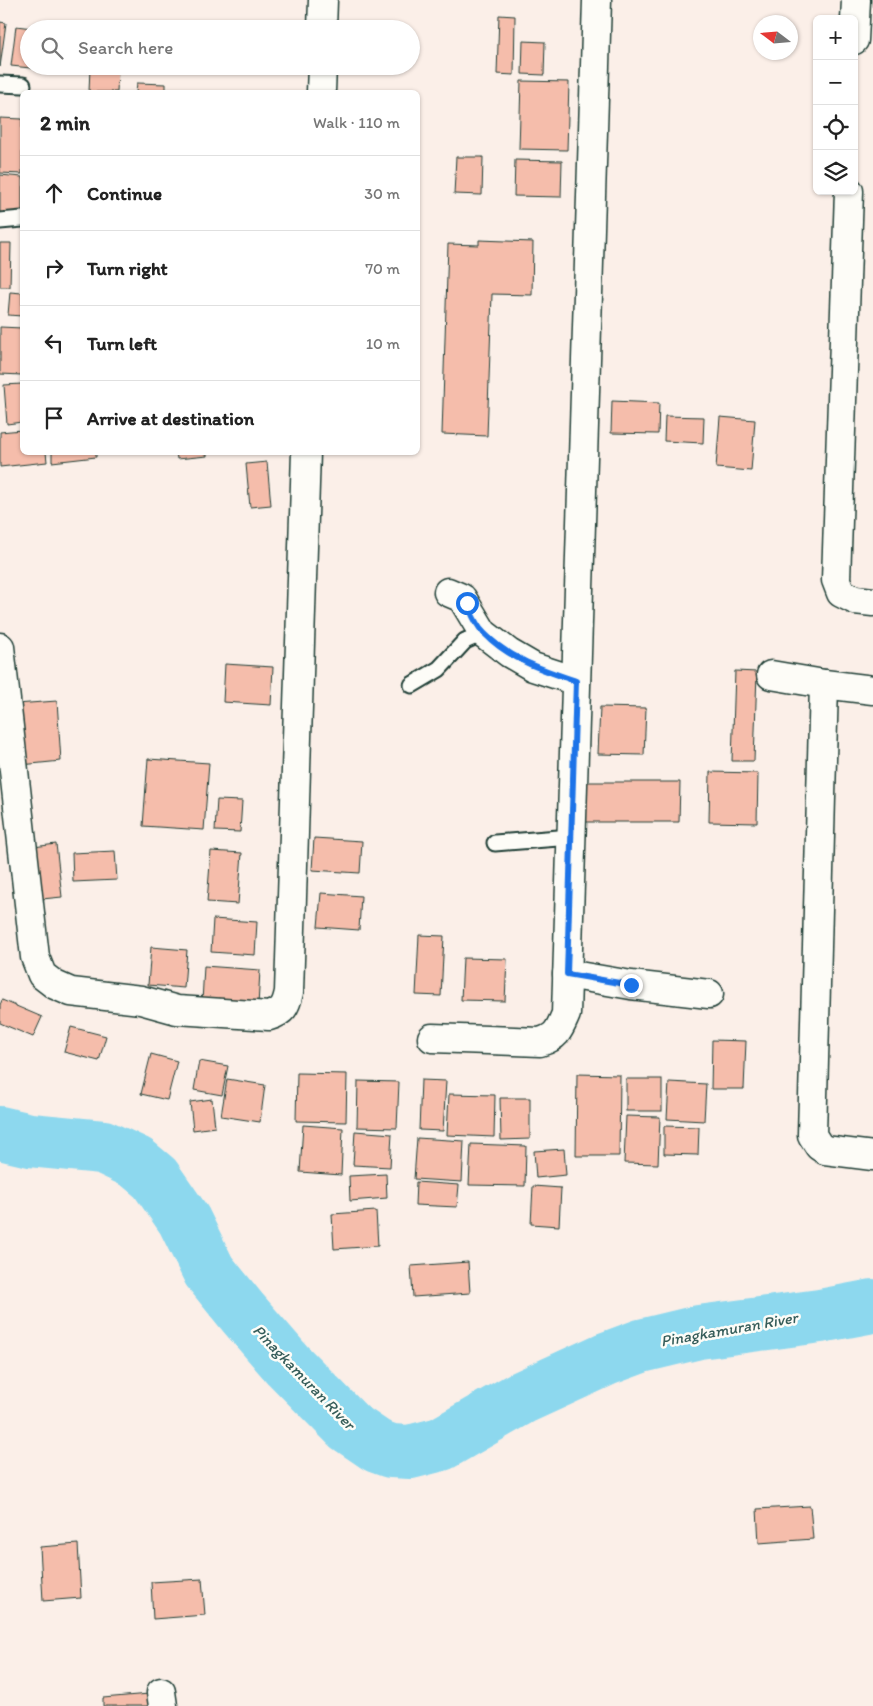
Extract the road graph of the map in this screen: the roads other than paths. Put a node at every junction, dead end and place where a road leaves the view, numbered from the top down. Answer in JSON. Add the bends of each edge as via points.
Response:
{"nodes":[{"id":1,"x":323,"y":0,"type":"edge"},
{"id":2,"x":597,"y":0,"type":"edge"},
{"id":3,"x":856,"y":0,"type":"edge"},
{"id":4,"x":855,"y":15,"type":"edge"},
{"id":5,"x":322,"y":20,"type":"edge"},
{"id":6,"x":322,"y":75,"type":"edge"},
{"id":7,"x":0,"y":84,"type":"edge"},
{"id":8,"x":23,"y":85,"type":"dead end"},
{"id":9,"x":321,"y":90,"type":"edge"},
{"id":10,"x":849,"y":195,"type":"edge"},
{"id":11,"x":20,"y":219,"type":"edge"},
{"id":12,"x":0,"y":220,"type":"edge"},
{"id":13,"x":306,"y":455,"type":"edge"},
{"id":14,"x":448,"y":592,"type":"dead end"},
{"id":15,"x":873,"y":602,"type":"edge"},
{"id":16,"x":483,"y":633,"type":"junction"},
{"id":17,"x":0,"y":647,"type":"edge"},
{"id":18,"x":770,"y":675,"type":"dead end"},
{"id":19,"x":576,"y":681,"type":"junction"},
{"id":20,"x":824,"y":684,"type":"junction"},
{"id":21,"x":412,"y":685,"type":"dead end"},
{"id":22,"x":873,"y":690,"type":"edge"},
{"id":23,"x":571,"y":837,"type":"junction"},
{"id":24,"x":495,"y":843,"type":"dead end"},
{"id":25,"x":567,"y":974,"type":"junction"},
{"id":26,"x":709,"y":994,"type":"dead end"},
{"id":27,"x":432,"y":1038,"type":"dead end"},
{"id":28,"x":873,"y":1156,"type":"edge"}],
"edges":[{"from":1,"to":5,"type":"street"},
{"from":2,"to":19,"type":"street"},
{"from":3,"to":4,"type":"street"},
{"from":6,"to":9,"type":"street"},
{"from":7,"to":8,"type":"lane"},
{"from":10,"to":15,"type":"street","via":[[836,580],[840,593],[855,600]]},
{"from":11,"to":12,"type":"lane"},
{"from":13,"to":17,"type":"street","via":[[289,992],[287,1003],[276,1014],[177,1010],[141,1000],[72,992],[42,975],[35,957]]},
{"from":14,"to":16,"type":"street","via":[[462,598]]},
{"from":16,"to":19,"type":"street","via":[[533,667]]},
{"from":16,"to":21,"type":"lane","via":[[465,641],[439,669]]},
{"from":18,"to":20,"type":"street"},
{"from":19,"to":23,"type":"street"},
{"from":20,"to":22,"type":"street"},
{"from":20,"to":28,"type":"street","via":[[812,1136],[825,1150]]},
{"from":23,"to":24,"type":"lane"},
{"from":23,"to":25,"type":"street"},
{"from":25,"to":26,"type":"street"},
{"from":25,"to":27,"type":"street","via":[[566,1014],[559,1030],[551,1038],[540,1042]]}]}
